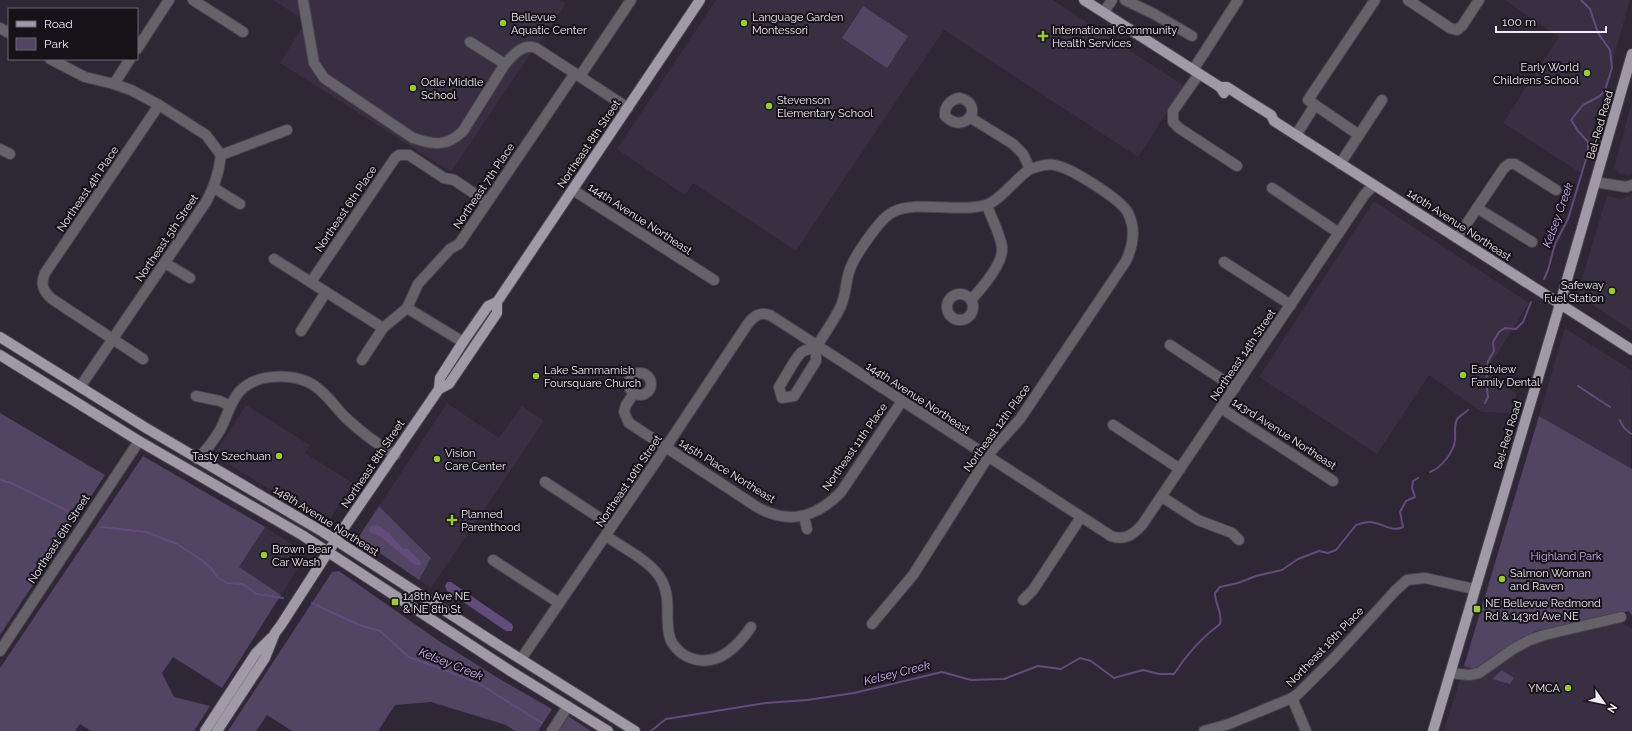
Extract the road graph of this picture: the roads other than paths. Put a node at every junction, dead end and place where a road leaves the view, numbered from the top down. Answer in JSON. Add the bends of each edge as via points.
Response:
{"nodes":[{"id":1,"x":169,"y":0,"type":"edge"},
{"id":2,"x":193,"y":0,"type":"edge"},
{"id":3,"x":303,"y":0,"type":"edge"},
{"id":4,"x":631,"y":0,"type":"edge"},
{"id":5,"x":700,"y":0,"type":"edge"},
{"id":6,"x":1084,"y":0,"type":"edge"},
{"id":7,"x":1112,"y":0,"type":"edge"},
{"id":8,"x":1125,"y":0,"type":"edge"},
{"id":9,"x":1238,"y":0,"type":"edge"},
{"id":10,"x":1375,"y":0,"type":"edge"},
{"id":11,"x":1408,"y":0,"type":"edge"},
{"id":12,"x":1479,"y":0,"type":"edge"},
{"id":13,"x":1104,"y":12,"type":"junction"},
{"id":14,"x":243,"y":32,"type":"dead end"},
{"id":15,"x":1192,"y":36,"type":"dead end"},
{"id":16,"x":470,"y":42,"type":"dead end"},
{"id":17,"x":138,"y":47,"type":"edge"},
{"id":18,"x":1632,"y":54,"type":"edge"},
{"id":19,"x":52,"y":60,"type":"edge"},
{"id":20,"x":129,"y":60,"type":"edge"},
{"id":21,"x":505,"y":64,"type":"junction"},
{"id":22,"x":1196,"y":72,"type":"junction"},
{"id":23,"x":577,"y":75,"type":"junction"},
{"id":24,"x":114,"y":84,"type":"junction"},
{"id":25,"x":1382,"y":100,"type":"dead end"},
{"id":26,"x":159,"y":105,"type":"junction"},
{"id":27,"x":1315,"y":105,"type":"junction"},
{"id":28,"x":628,"y":108,"type":"junction"},
{"id":29,"x":971,"y":118,"type":"dead end"},
{"id":30,"x":287,"y":130,"type":"dead end"},
{"id":31,"x":1296,"y":135,"type":"junction"},
{"id":32,"x":1359,"y":135,"type":"junction"},
{"id":33,"x":0,"y":149,"type":"edge"},
{"id":34,"x":10,"y":154,"type":"dead end"},
{"id":35,"x":221,"y":155,"type":"junction"},
{"id":36,"x":1340,"y":164,"type":"junction"},
{"id":37,"x":1237,"y":166,"type":"dead end"},
{"id":38,"x":1030,"y":169,"type":"junction"},
{"id":39,"x":1595,"y":182,"type":"junction"},
{"id":40,"x":1374,"y":185,"type":"junction"},
{"id":41,"x":1632,"y":185,"type":"edge"},
{"id":42,"x":214,"y":188,"type":"junction"},
{"id":43,"x":1272,"y":188,"type":"dead end"},
{"id":44,"x":573,"y":190,"type":"junction"},
{"id":45,"x":1556,"y":190,"type":"dead end"},
{"id":46,"x":487,"y":202,"type":"junction"},
{"id":47,"x":240,"y":204,"type":"dead end"},
{"id":48,"x":987,"y":205,"type":"junction"},
{"id":49,"x":1477,"y":208,"type":"junction"},
{"id":50,"x":1339,"y":233,"type":"junction"},
{"id":51,"x":1457,"y":238,"type":"junction"},
{"id":52,"x":1532,"y":242,"type":"dead end"},
{"id":53,"x":274,"y":259,"type":"dead end"},
{"id":54,"x":1224,"y":262,"type":"dead end"},
{"id":55,"x":165,"y":263,"type":"junction"},
{"id":56,"x":190,"y":278,"type":"dead end"},
{"id":57,"x":714,"y":280,"type":"dead end"},
{"id":58,"x":311,"y":282,"type":"junction"},
{"id":59,"x":326,"y":292,"type":"junction"},
{"id":60,"x":971,"y":300,"type":"dead end"},
{"id":61,"x":498,"y":302,"type":"junction"},
{"id":62,"x":1560,"y":304,"type":"junction"},
{"id":63,"x":1291,"y":305,"type":"junction"},
{"id":64,"x":407,"y":308,"type":"junction"},
{"id":65,"x":756,"y":316,"type":"joint"},
{"id":66,"x":383,"y":328,"type":"junction"},
{"id":67,"x":300,"y":331,"type":"dead end"},
{"id":68,"x":0,"y":337,"type":"edge"},
{"id":69,"x":112,"y":338,"type":"junction"},
{"id":70,"x":463,"y":342,"type":"junction"},
{"id":71,"x":1170,"y":345,"type":"dead end"},
{"id":72,"x":816,"y":346,"type":"junction"},
{"id":73,"x":1632,"y":350,"type":"edge"},
{"id":74,"x":0,"y":355,"type":"edge"},
{"id":75,"x":143,"y":359,"type":"dead end"},
{"id":76,"x":362,"y":360,"type":"dead end"},
{"id":77,"x":80,"y":387,"type":"junction"},
{"id":78,"x":1235,"y":388,"type":"junction"},
{"id":79,"x":439,"y":389,"type":"junction"},
{"id":80,"x":634,"y":393,"type":"dead end"},
{"id":81,"x":196,"y":396,"type":"dead end"},
{"id":82,"x":902,"y":401,"type":"junction"},
{"id":83,"x":230,"y":406,"type":"junction"},
{"id":84,"x":1222,"y":408,"type":"junction"},
{"id":85,"x":1113,"y":425,"type":"dead end"},
{"id":86,"x":139,"y":440,"type":"junction"},
{"id":87,"x":666,"y":447,"type":"junction"},
{"id":88,"x":395,"y":455,"type":"junction"},
{"id":89,"x":988,"y":457,"type":"junction"},
{"id":90,"x":197,"y":459,"type":"junction"},
{"id":91,"x":182,"y":466,"type":"junction"},
{"id":92,"x":1180,"y":469,"type":"junction"},
{"id":93,"x":216,"y":470,"type":"junction"},
{"id":94,"x":1333,"y":480,"type":"dead end"},
{"id":95,"x":545,"y":482,"type":"dead end"},
{"id":96,"x":1162,"y":497,"type":"junction"},
{"id":97,"x":804,"y":516,"type":"junction"},
{"id":98,"x":1081,"y":517,"type":"junction"},
{"id":99,"x":612,"y":526,"type":"junction"},
{"id":100,"x":807,"y":529,"type":"dead end"},
{"id":101,"x":606,"y":536,"type":"junction"},
{"id":102,"x":1130,"y":536,"type":"joint"},
{"id":103,"x":336,"y":540,"type":"junction"},
{"id":104,"x":1239,"y":540,"type":"dead end"},
{"id":105,"x":329,"y":552,"type":"junction"},
{"id":106,"x":493,"y":560,"type":"dead end"},
{"id":107,"x":1474,"y":589,"type":"junction"},
{"id":108,"x":1023,"y":600,"type":"dead end"},
{"id":109,"x":559,"y":603,"type":"junction"},
{"id":110,"x":1621,"y":617,"type":"dead end"},
{"id":111,"x":872,"y":624,"type":"dead end"},
{"id":112,"x":751,"y":627,"type":"dead end"},
{"id":113,"x":275,"y":633,"type":"junction"},
{"id":114,"x":457,"y":636,"type":"junction"},
{"id":115,"x":492,"y":641,"type":"junction"},
{"id":116,"x":0,"y":651,"type":"edge"},
{"id":117,"x":521,"y":659,"type":"junction"},
{"id":118,"x":1450,"y":673,"type":"junction"},
{"id":119,"x":1292,"y":698,"type":"junction"},
{"id":120,"x":568,"y":706,"type":"junction"},
{"id":121,"x":205,"y":731,"type":"edge"},
{"id":122,"x":217,"y":731,"type":"edge"},
{"id":123,"x":552,"y":731,"type":"edge"},
{"id":124,"x":608,"y":731,"type":"edge"},
{"id":125,"x":635,"y":731,"type":"edge"},
{"id":126,"x":1204,"y":731,"type":"edge"},
{"id":127,"x":1306,"y":731,"type":"edge"},
{"id":128,"x":1432,"y":731,"type":"edge"}],
"edges":[{"from":1,"to":17,"type":"street"},
{"from":2,"to":14,"type":"street"},
{"from":3,"to":21,"type":"street","via":[[314,62],[324,78],[413,138],[430,144],[443,143],[463,131]]},
{"from":4,"to":23,"type":"street","name":"Northeast 7th Place"},
{"from":5,"to":28,"type":"main road","name":"Northeast 8th Street"},
{"from":6,"to":13,"type":"main road","name":"140th Avenue Northeast"},
{"from":7,"to":13,"type":"street"},
{"from":8,"to":15,"type":"street"},
{"from":9,"to":22,"type":"street"},
{"from":10,"to":27,"type":"street","via":[[1308,100]]},
{"from":11,"to":12,"type":"street","via":[[1457,30]]},
{"from":13,"to":22,"type":"main road","name":"140th Avenue Northeast"},
{"from":16,"to":21,"type":"street"},
{"from":18,"to":39,"type":"main road","name":"Bel-Red Road"},
{"from":19,"to":24,"type":"street","via":[[85,77]]},
{"from":20,"to":24,"type":"street"},
{"from":21,"to":23,"type":"street","via":[[524,47],[532,47]]},
{"from":22,"to":31,"type":"main road","name":"140th Avenue Northeast","via":[[1220,87],[1234,91]]},
{"from":22,"to":37,"type":"street","via":[[1173,112],[1173,119],[1178,128]]},
{"from":23,"to":28,"type":"street"},
{"from":23,"to":46,"type":"street","name":"Northeast 7th Place"},
{"from":24,"to":26,"type":"street"},
{"from":25,"to":32,"type":"street"},
{"from":26,"to":35,"type":"street","via":[[206,135]]},
{"from":26,"to":69,"type":"street","name":"Northeast 4th Place","via":[[42,280],[43,288],[52,299]]},
{"from":27,"to":31,"type":"street"},
{"from":27,"to":32,"type":"street"},
{"from":28,"to":44,"type":"main road","name":"Northeast 8th Street"},
{"from":29,"to":38,"type":"street","via":[[1013,144],[1023,154]]},
{"from":30,"to":35,"type":"street"},
{"from":31,"to":36,"type":"main road","name":"140th Avenue Northeast"},
{"from":32,"to":36,"type":"street"},
{"from":33,"to":34,"type":"street"},
{"from":35,"to":42,"type":"street","name":"Northeast 5th Street"},
{"from":36,"to":40,"type":"main road","name":"140th Avenue Northeast"},
{"from":38,"to":48,"type":"street"},
{"from":38,"to":89,"type":"street","name":"Northeast 12th Place","via":[[1053,164],[1065,168],[1120,203],[1128,212],[1131,221],[1132,249],[1024,413]]},
{"from":39,"to":41,"type":"street","via":[[1620,187]]},
{"from":39,"to":62,"type":"main road","name":"Bel-Red Road"},
{"from":40,"to":50,"type":"street","name":"Northeast 14th Street"},
{"from":40,"to":51,"type":"main road","name":"140th Avenue Northeast"},
{"from":42,"to":47,"type":"street"},
{"from":42,"to":55,"type":"street","name":"Northeast 5th Street"},
{"from":43,"to":50,"type":"street"},
{"from":44,"to":57,"type":"street","name":"144th Avenue Northeast"},
{"from":44,"to":61,"type":"main road","name":"Northeast 8th Street"},
{"from":45,"to":49,"type":"street","via":[[1515,164],[1509,164]]},
{"from":46,"to":58,"type":"street","name":"Northeast 6th Place","via":[[409,155],[399,155]]},
{"from":46,"to":64,"type":"street","name":"Northeast 7th Place","via":[[459,244],[446,253],[418,284]]},
{"from":48,"to":60,"type":"street","via":[[1002,245],[1002,252],[1000,261]]},
{"from":48,"to":72,"type":"street","via":[[905,208],[892,212],[882,219],[856,255],[849,271],[844,300]]},
{"from":49,"to":51,"type":"street"},
{"from":49,"to":52,"type":"street"},
{"from":50,"to":63,"type":"street","name":"Northeast 14th Street"},
{"from":51,"to":62,"type":"main road","name":"140th Avenue Northeast"},
{"from":53,"to":58,"type":"street"},
{"from":54,"to":63,"type":"street"},
{"from":55,"to":56,"type":"street"},
{"from":55,"to":69,"type":"street","name":"Northeast 5th Street"},
{"from":58,"to":59,"type":"street"},
{"from":59,"to":66,"type":"street"},
{"from":59,"to":67,"type":"street"},
{"from":61,"to":70,"type":"main road","name":"Northeast 8th Street","via":[[488,306]]},
{"from":61,"to":79,"type":"main road","name":"Northeast 8th Street","via":[[497,313],[454,377],[449,384]]},
{"from":62,"to":73,"type":"main road","name":"140th Avenue Northeast"},
{"from":62,"to":107,"type":"main road","name":"Bel-Red Road"},
{"from":63,"to":78,"type":"street","name":"Northeast 14th Street"},
{"from":64,"to":66,"type":"street","name":"Northeast 7th Place"},
{"from":64,"to":70,"type":"street"},
{"from":65,"to":72,"type":"street","name":"144th Avenue Northeast","via":[[764,313],[770,315]]},
{"from":65,"to":87,"type":"street","name":"Northeast 10th Street","via":[[747,325]]},
{"from":66,"to":76,"type":"street","name":"Northeast 7th Place"},
{"from":68,"to":77,"type":"main road","name":"148th Avenue Northeast"},
{"from":69,"to":75,"type":"street"},
{"from":69,"to":77,"type":"street","name":"Northeast 5th Street"},
{"from":70,"to":79,"type":"main road","name":"Northeast 8th Street","via":[[440,378]]},
{"from":71,"to":78,"type":"street"},
{"from":72,"to":72,"type":"street","via":[[802,352],[779,387],[782,398],[794,396],[816,362]]},
{"from":72,"to":82,"type":"street","name":"144th Avenue Northeast"},
{"from":74,"to":86,"type":"main road"},
{"from":77,"to":90,"type":"main road","name":"148th Avenue Northeast"},
{"from":78,"to":84,"type":"street","name":"Northeast 14th Street"},
{"from":79,"to":88,"type":"main road","name":"Northeast 8th Street"},
{"from":80,"to":87,"type":"street","name":"145th Place Northeast","via":[[626,405],[626,418],[629,423]]},
{"from":81,"to":83,"type":"street"},
{"from":82,"to":89,"type":"street","name":"144th Avenue Northeast"},
{"from":82,"to":97,"type":"street","name":"Northeast 11th Place","via":[[841,492],[831,502]]},
{"from":83,"to":88,"type":"street","via":[[240,390],[255,381],[274,376],[308,382],[370,438]]},
{"from":83,"to":90,"type":"street","via":[[220,430]]},
{"from":84,"to":92,"type":"street","name":"Northeast 14th Street"},
{"from":84,"to":94,"type":"street","name":"143rd Avenue Northeast"},
{"from":85,"to":92,"type":"street"},
{"from":86,"to":91,"type":"main road"},
{"from":86,"to":116,"type":"street","name":"Northeast 6th Street"},
{"from":87,"to":97,"type":"street","name":"145th Place Northeast","via":[[768,513],[781,517]]},
{"from":87,"to":99,"type":"street","name":"Northeast 10th Street"},
{"from":88,"to":103,"type":"main road","name":"Northeast 8th Street"},
{"from":89,"to":98,"type":"street","name":"144th Avenue Northeast"},
{"from":89,"to":111,"type":"street","name":"Northeast 12th Place","via":[[912,575]]},
{"from":90,"to":93,"type":"main road","name":"148th Avenue Northeast"},
{"from":91,"to":93,"type":"main road","via":[[208,475]]},
{"from":91,"to":105,"type":"main road"},
{"from":92,"to":96,"type":"street","name":"Northeast 14th Street"},
{"from":93,"to":103,"type":"main road","name":"148th Avenue Northeast"},
{"from":95,"to":99,"type":"street"},
{"from":96,"to":102,"type":"street","name":"Northeast 14th Street","via":[[1142,525]]},
{"from":96,"to":104,"type":"street","via":[[1198,520],[1232,533]]},
{"from":97,"to":100,"type":"street"},
{"from":98,"to":102,"type":"street","name":"144th Avenue Northeast","via":[[1118,538]]},
{"from":98,"to":108,"type":"street","via":[[1033,590]]},
{"from":99,"to":101,"type":"street","name":"Northeast 10th Street"},
{"from":101,"to":109,"type":"street","name":"Northeast 10th Street"},
{"from":101,"to":112,"type":"street","via":[[650,566],[662,581],[668,602],[670,640],[683,655],[700,661],[722,657],[741,641]]},
{"from":103,"to":105,"type":"main road","name":"Northeast 8th Street"},
{"from":103,"to":115,"type":"main road","name":"148th Avenue Northeast"},
{"from":105,"to":113,"type":"main road","name":"Northeast 8th Street"},
{"from":105,"to":114,"type":"main road"},
{"from":106,"to":109,"type":"street"},
{"from":107,"to":118,"type":"main road","name":"Bel-Red Road"},
{"from":107,"to":119,"type":"street","name":"Northeast 16th Place","via":[[1425,578],[1407,580],[1307,686]]},
{"from":109,"to":117,"type":"street","name":"Northeast 10th Street"},
{"from":110,"to":118,"type":"street","via":[[1530,640],[1479,673]]},
{"from":113,"to":121,"type":"main road","name":"Northeast 8th Street","via":[[256,653]]},
{"from":113,"to":122,"type":"main road","name":"Northeast 8th Street","via":[[264,658]]},
{"from":114,"to":115,"type":"main road","via":[[454,631],[460,626]]},
{"from":114,"to":120,"type":"main road"},
{"from":115,"to":117,"type":"main road","name":"148th Avenue Northeast"},
{"from":117,"to":125,"type":"main road","name":"148th Avenue Northeast"},
{"from":118,"to":128,"type":"main road","name":"Bel-Red Road"},
{"from":119,"to":126,"type":"street","name":"Northeast 16th Place","via":[[1229,724]]},
{"from":119,"to":127,"type":"street"},
{"from":120,"to":123,"type":"street"},
{"from":120,"to":124,"type":"main road"}]}
